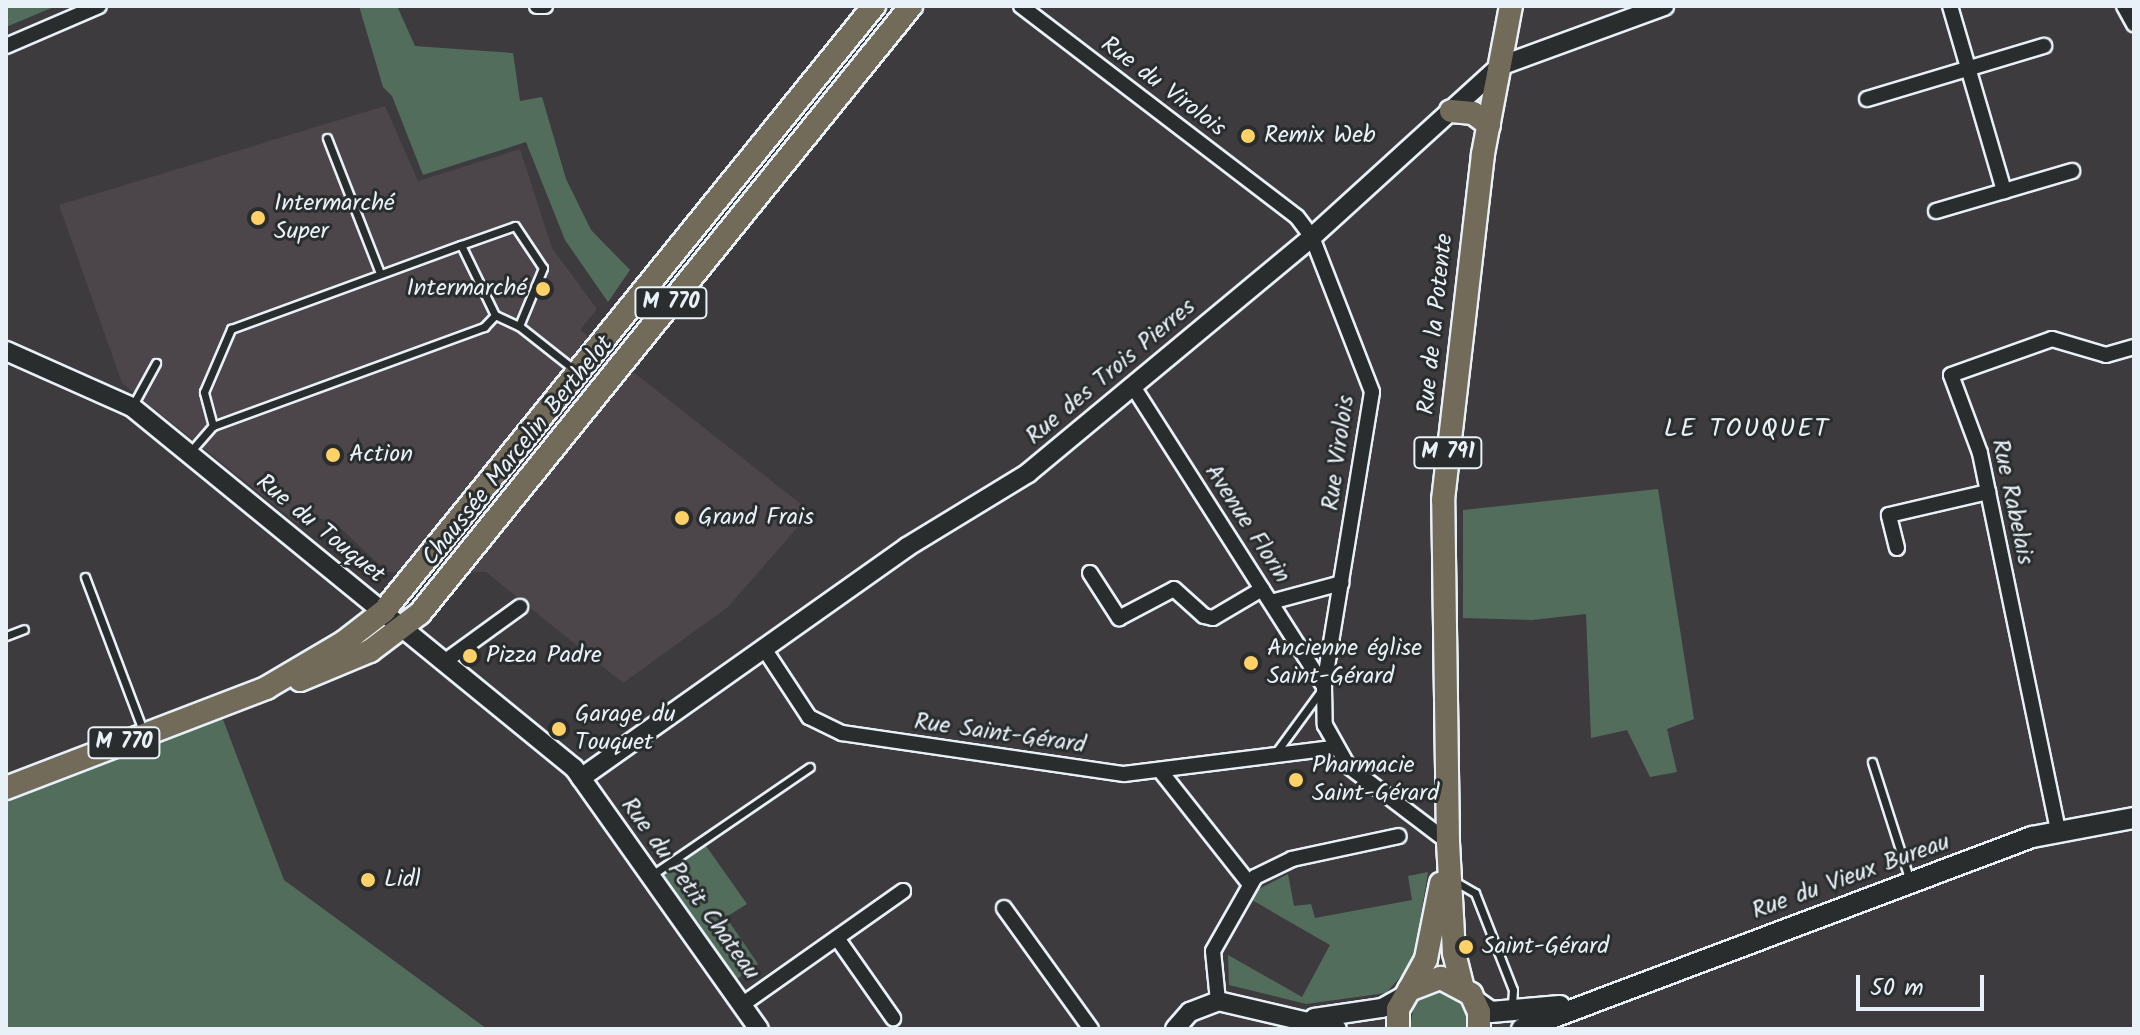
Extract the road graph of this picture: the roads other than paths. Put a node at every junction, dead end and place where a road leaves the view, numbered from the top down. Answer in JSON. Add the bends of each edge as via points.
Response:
{"nodes":[{"id":1,"x":99,"y":6,"type":"edge"},
{"id":2,"x":874,"y":6,"type":"edge"},
{"id":3,"x":911,"y":6,"type":"edge"},
{"id":4,"x":1021,"y":6,"type":"edge"},
{"id":5,"x":1511,"y":6,"type":"edge"},
{"id":6,"x":1664,"y":6,"type":"edge"},
{"id":7,"x":1950,"y":6,"type":"edge"},
{"id":8,"x":2124,"y":6,"type":"edge"},
{"id":9,"x":2134,"y":24,"type":"edge"},
{"id":10,"x":6,"y":46,"type":"edge"},
{"id":11,"x":2044,"y":46,"type":"dead end"},
{"id":12,"x":1500,"y":66,"type":"junction"},
{"id":13,"x":1968,"y":69,"type":"junction"},
{"id":14,"x":1867,"y":99,"type":"dead end"},
{"id":15,"x":1451,"y":111,"type":"junction"},
{"id":16,"x":1489,"y":125,"type":"junction"},
{"id":17,"x":327,"y":138,"type":"dead end"},
{"id":18,"x":2072,"y":171,"type":"dead end"},
{"id":19,"x":2004,"y":191,"type":"junction"},
{"id":20,"x":1936,"y":211,"type":"dead end"},
{"id":21,"x":1312,"y":237,"type":"junction"},
{"id":22,"x":461,"y":245,"type":"junction"},
{"id":23,"x":380,"y":273,"type":"junction"},
{"id":24,"x":495,"y":315,"type":"junction"},
{"id":25,"x":519,"y":326,"type":"junction"},
{"id":26,"x":2134,"y":347,"type":"edge"},
{"id":27,"x":6,"y":351,"type":"edge"},
{"id":28,"x":156,"y":363,"type":"dead end"},
{"id":29,"x":579,"y":373,"type":"junction"},
{"id":30,"x":1132,"y":385,"type":"junction"},
{"id":31,"x":132,"y":407,"type":"junction"},
{"id":32,"x":213,"y":426,"type":"junction"},
{"id":33,"x":189,"y":454,"type":"junction"},
{"id":34,"x":1988,"y":492,"type":"junction"},
{"id":35,"x":1897,"y":548,"type":"dead end"},
{"id":36,"x":1090,"y":573,"type":"dead end"},
{"id":37,"x":85,"y":577,"type":"dead end"},
{"id":38,"x":1342,"y":583,"type":"junction"},
{"id":39,"x":1262,"y":589,"type":"junction"},
{"id":40,"x":1271,"y":602,"type":"junction"},
{"id":41,"x":520,"y":607,"type":"dead end"},
{"id":42,"x":384,"y":611,"type":"junction"},
{"id":43,"x":404,"y":628,"type":"junction"},
{"id":44,"x":24,"y":629,"type":"dead end"},
{"id":45,"x":6,"y":636,"type":"edge"},
{"id":46,"x":763,"y":647,"type":"junction"},
{"id":47,"x":444,"y":662,"type":"junction"},
{"id":48,"x":1324,"y":686,"type":"junction"},
{"id":49,"x":241,"y":698,"type":"junction"},
{"id":50,"x":145,"y":735,"type":"junction"},
{"id":51,"x":1334,"y":748,"type":"junction"},
{"id":52,"x":1271,"y":758,"type":"junction"},
{"id":53,"x":1872,"y":762,"type":"dead end"},
{"id":54,"x":810,"y":767,"type":"dead end"},
{"id":55,"x":1162,"y":773,"type":"junction"},
{"id":56,"x":581,"y":778,"type":"junction"},
{"id":57,"x":6,"y":788,"type":"edge"},
{"id":58,"x":2134,"y":818,"type":"edge"},
{"id":59,"x":2058,"y":830,"type":"junction"},
{"id":60,"x":1399,"y":836,"type":"dead end"},
{"id":61,"x":1448,"y":842,"type":"junction"},
{"id":62,"x":650,"y":877,"type":"junction"},
{"id":63,"x":1450,"y":881,"type":"junction"},
{"id":64,"x":1249,"y":883,"type":"junction"},
{"id":65,"x":1911,"y":883,"type":"junction"},
{"id":66,"x":903,"y":891,"type":"dead end"},
{"id":67,"x":1004,"y":908,"type":"dead end"},
{"id":68,"x":837,"y":938,"type":"junction"},
{"id":69,"x":1407,"y":992,"type":"junction"},
{"id":70,"x":1468,"y":993,"type":"junction"},
{"id":71,"x":1218,"y":1001,"type":"junction"},
{"id":72,"x":743,"y":1004,"type":"junction"},
{"id":73,"x":1508,"y":1012,"type":"junction"},
{"id":74,"x":1566,"y":1016,"type":"edge"},
{"id":75,"x":893,"y":1018,"type":"dead end"},
{"id":76,"x":1300,"y":1018,"type":"junction"},
{"id":77,"x":759,"y":1029,"type":"edge"},
{"id":78,"x":1091,"y":1029,"type":"edge"},
{"id":79,"x":1175,"y":1029,"type":"edge"},
{"id":80,"x":1337,"y":1029,"type":"edge"},
{"id":81,"x":1398,"y":1029,"type":"edge"},
{"id":82,"x":1479,"y":1029,"type":"edge"},
{"id":83,"x":1522,"y":1029,"type":"edge"}],
"edges":[{"from":1,"to":10,"type":"street"},
{"from":2,"to":29,"type":"main road","name":"Chaussée Marcelin Berthelot","number":"M 770"},
{"from":3,"to":43,"type":"main road","name":"Chaussée Marcelin Berthelot","number":"M 770"},
{"from":4,"to":21,"type":"street","name":"Rue du Virolois","via":[[1297,217]]},
{"from":5,"to":12,"type":"main road","name":"Rue de la Potente","number":"M 791"},
{"from":6,"to":12,"type":"street","name":"Rue des Trois Pierres"},
{"from":7,"to":13,"type":"street"},
{"from":8,"to":9,"type":"street"},
{"from":11,"to":13,"type":"street"},
{"from":12,"to":15,"type":"street","name":"Rue des Trois Pierres"},
{"from":12,"to":16,"type":"main road","name":"Rue de la Potente","number":"M 791"},
{"from":13,"to":14,"type":"street"},
{"from":13,"to":19,"type":"street"},
{"from":15,"to":16,"type":"main road","via":[[1473,113]]},
{"from":15,"to":21,"type":"street","name":"Rue des Trois Pierres"},
{"from":16,"to":61,"type":"main road","name":"Rue de la Potente","number":"M 791","via":[[1443,500]]},
{"from":17,"to":23,"type":"lane"},
{"from":18,"to":19,"type":"street"},
{"from":19,"to":20,"type":"street"},
{"from":21,"to":30,"type":"street","name":"Rue des Trois Pierres"},
{"from":21,"to":38,"type":"street","name":"Rue Virolois","via":[[1372,392]]},
{"from":22,"to":23,"type":"lane"},
{"from":22,"to":24,"type":"lane"},
{"from":22,"to":25,"type":"lane","via":[[515,226],[543,268]]},
{"from":23,"to":32,"type":"lane","via":[[231,329],[204,392]]},
{"from":24,"to":25,"type":"lane"},
{"from":24,"to":32,"type":"lane","via":[[484,327]]},
{"from":25,"to":29,"type":"lane"},
{"from":26,"to":34,"type":"street","name":"Rue Rabelais","via":[[2106,355],[2052,339],[1951,375],[1968,415]]},
{"from":27,"to":31,"type":"street","name":"Rue du Touquet"},
{"from":28,"to":31,"type":"lane"},
{"from":29,"to":42,"type":"main road","name":"Chaussée Marcelin Berthelot","number":"M 770"},
{"from":30,"to":39,"type":"street","name":"Avenue Florin"},
{"from":30,"to":46,"type":"street","name":"Rue des Trois Pierres","via":[[1028,473],[907,547]]},
{"from":31,"to":33,"type":"street","name":"Rue du Touquet"},
{"from":32,"to":33,"type":"lane"},
{"from":33,"to":42,"type":"street","name":"Rue du Touquet"},
{"from":34,"to":35,"type":"street","via":[[1889,515]]},
{"from":34,"to":59,"type":"street","name":"Rue Rabelais"},
{"from":36,"to":39,"type":"street","via":[[1119,618],[1167,589],[1180,591],[1199,613],[1213,618]]},
{"from":37,"to":50,"type":"lane"},
{"from":38,"to":40,"type":"street"},
{"from":38,"to":48,"type":"street","name":"Rue Virolois"},
{"from":39,"to":40,"type":"street","name":"Avenue Florin"},
{"from":40,"to":48,"type":"street","name":"Avenue Florin"},
{"from":41,"to":47,"type":"street"},
{"from":42,"to":43,"type":"street","name":"Rue du Touquet"},
{"from":42,"to":49,"type":"main road","number":"M 770","via":[[326,654]]},
{"from":43,"to":47,"type":"street","name":"Rue du Touquet"},
{"from":43,"to":49,"type":"main road","number":"M 770","via":[[334,668]]},
{"from":44,"to":45,"type":"lane"},
{"from":46,"to":55,"type":"street","name":"Rue Saint-Gérard","via":[[809,717],[829,730],[1124,774]]},
{"from":46,"to":56,"type":"street","name":"Rue des Trois Pierres"},
{"from":47,"to":56,"type":"street","name":"Rue du Touquet"},
{"from":48,"to":51,"type":"street","name":"Rue Virolois","via":[[1325,725]]},
{"from":48,"to":52,"type":"lane"},
{"from":49,"to":50,"type":"main road","number":"M 770"},
{"from":50,"to":57,"type":"main road","number":"M 770"},
{"from":51,"to":52,"type":"street","name":"Rue Saint-Gérard"},
{"from":51,"to":61,"type":"street","via":[[1359,775]]},
{"from":52,"to":55,"type":"street","name":"Rue Saint-Gérard"},
{"from":53,"to":65,"type":"lane"},
{"from":54,"to":62,"type":"lane"},
{"from":55,"to":64,"type":"street"},
{"from":56,"to":62,"type":"street","name":"Rue du Petit Chateau"},
{"from":58,"to":59,"type":"main road","name":"Rue du Vieux Bureau"},
{"from":59,"to":65,"type":"main road","name":"Rue du Vieux Bureau"},
{"from":60,"to":64,"type":"street","via":[[1281,862]]},
{"from":61,"to":63,"type":"main road","name":"Rue de la Potente","number":"M 791"},
{"from":61,"to":69,"type":"main road","name":"Rue de la Potente","number":"M 791","via":[[1426,959]]},
{"from":62,"to":72,"type":"street","name":"Rue du Petit Chateau"},
{"from":63,"to":70,"type":"main road","name":"Rue de la Potente","number":"M 791","via":[[1454,953]]},
{"from":63,"to":73,"type":"lane","via":[[1475,893],[1513,990]]},
{"from":64,"to":71,"type":"street","via":[[1213,951]]},
{"from":65,"to":74,"type":"main road","name":"Rue du Vieux Bureau","via":[[1591,1000]]},
{"from":66,"to":68,"type":"street"},
{"from":67,"to":78,"type":"street"},
{"from":68,"to":72,"type":"street"},
{"from":68,"to":75,"type":"street"},
{"from":69,"to":70,"type":"main road","via":[[1432,979]]},
{"from":69,"to":76,"type":"street","via":[[1363,1013]]},
{"from":69,"to":81,"type":"main road","name":"Rue de la Potente"},
{"from":70,"to":73,"type":"main road","name":"Rue du Vieux Bureau","via":[[1485,1010]]},
{"from":70,"to":82,"type":"main road","name":"Rue de la Potente"},
{"from":71,"to":76,"type":"street"},
{"from":71,"to":79,"type":"street","via":[[1190,1012]]},
{"from":72,"to":77,"type":"street","name":"Rue du Petit Chateau"},
{"from":73,"to":74,"type":"main road","name":"Rue du Vieux Bureau"},
{"from":74,"to":83,"type":"main road","name":"Rue du Vieux Bureau"},
{"from":76,"to":80,"type":"street"}]}
